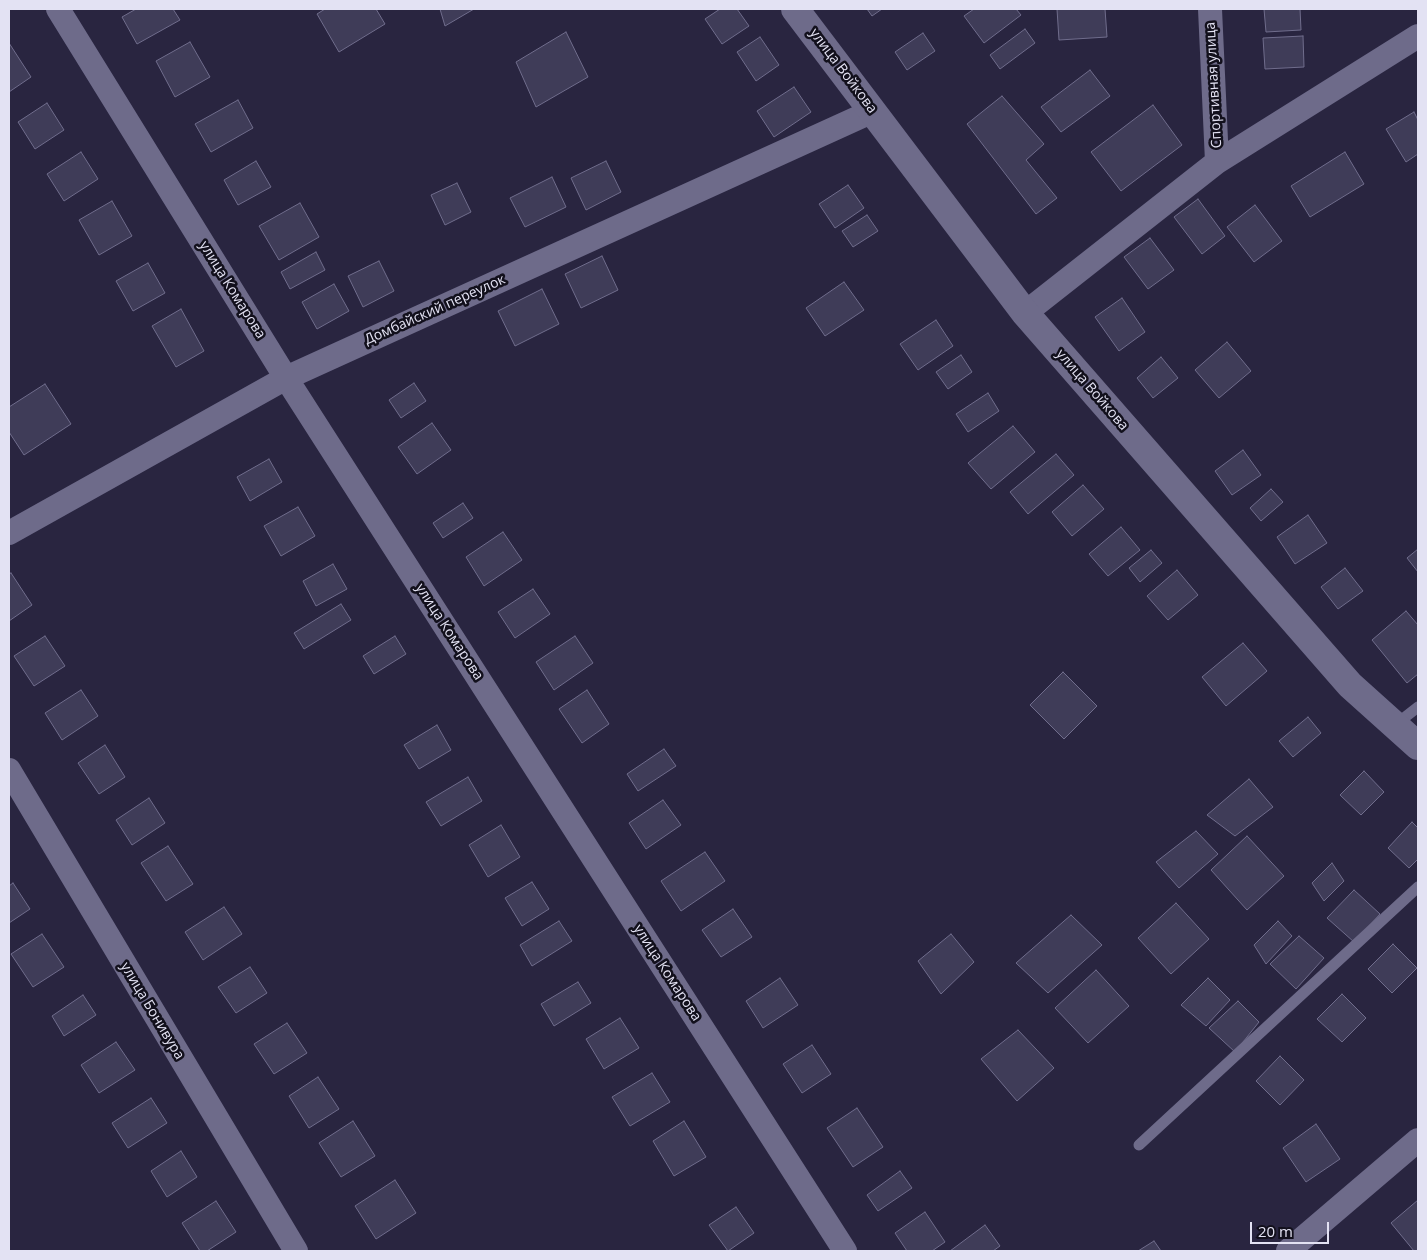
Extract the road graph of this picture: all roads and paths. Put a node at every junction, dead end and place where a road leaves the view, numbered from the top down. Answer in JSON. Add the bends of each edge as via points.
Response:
{"nodes":[{"id":1,"x":58,"y":9,"type":"edge"},
{"id":2,"x":795,"y":9,"type":"edge"},
{"id":3,"x":1210,"y":9,"type":"edge"},
{"id":4,"x":1418,"y":36,"type":"edge"},
{"id":5,"x":873,"y":111,"type":"junction"},
{"id":6,"x":1217,"y":162,"type":"junction"},
{"id":7,"x":1025,"y":313,"type":"junction"},
{"id":8,"x":286,"y":378,"type":"junction"},
{"id":9,"x":9,"y":533,"type":"edge"},
{"id":10,"x":1418,"y":706,"type":"edge"},
{"id":11,"x":1395,"y":725,"type":"junction"},
{"id":12,"x":1418,"y":746,"type":"edge"},
{"id":13,"x":9,"y":770,"type":"edge"},
{"id":14,"x":1418,"y":887,"type":"edge"},
{"id":15,"x":1418,"y":1140,"type":"edge"},
{"id":16,"x":1139,"y":1145,"type":"dead end"},
{"id":17,"x":296,"y":1251,"type":"edge"},
{"id":18,"x":845,"y":1251,"type":"edge"},
{"id":19,"x":1288,"y":1251,"type":"edge"}],
"edges":[{"from":1,"to":8,"type":"street","name":"улица Комарова"},
{"from":2,"to":5,"type":"street","name":"улица Войкова"},
{"from":3,"to":6,"type":"street","name":"Спортивная улица"},
{"from":4,"to":6,"type":"street"},
{"from":5,"to":7,"type":"street","name":"улица Войкова"},
{"from":5,"to":8,"type":"street","name":"Домбайский переулок"},
{"from":6,"to":7,"type":"street"},
{"from":7,"to":11,"type":"street","name":"улица Войкова","via":[[1350,685]]},
{"from":8,"to":9,"type":"street","name":"Домбайский переулок"},
{"from":8,"to":18,"type":"street","name":"улица Комарова"},
{"from":10,"to":11,"type":"lane"},
{"from":11,"to":12,"type":"street","name":"улица Войкова"},
{"from":13,"to":17,"type":"street","name":"улица Бонивура"},
{"from":14,"to":16,"type":"lane"},
{"from":15,"to":19,"type":"street"}]}
